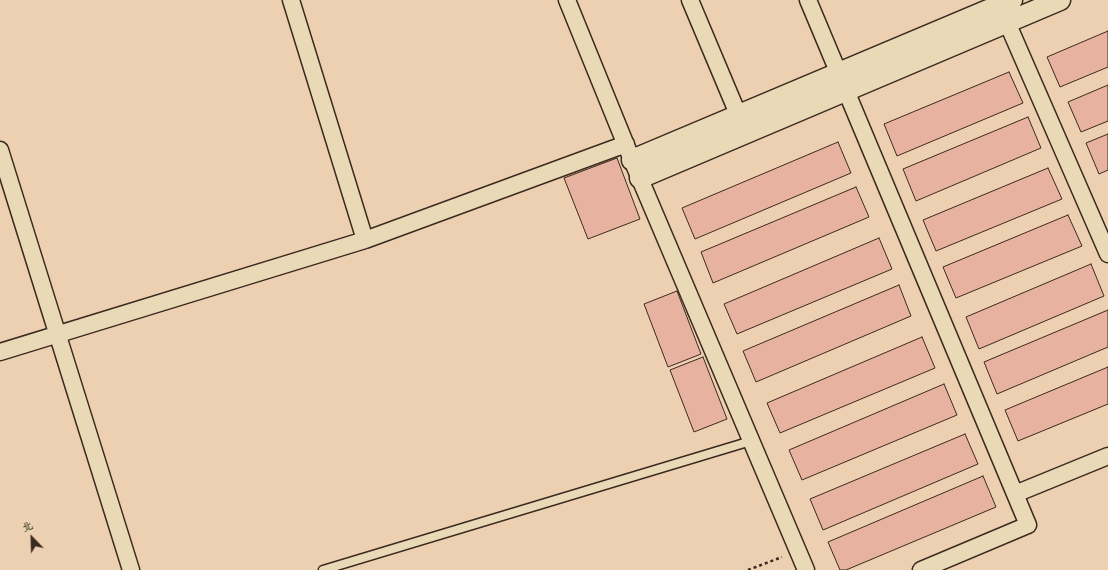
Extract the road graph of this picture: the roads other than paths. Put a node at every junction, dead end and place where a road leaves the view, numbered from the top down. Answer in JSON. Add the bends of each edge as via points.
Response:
{"nodes":[{"id":1,"x":291,"y":0,"type":"edge"},
{"id":2,"x":567,"y":0,"type":"edge"},
{"id":3,"x":690,"y":0,"type":"edge"},
{"id":4,"x":808,"y":0,"type":"edge"},
{"id":5,"x":1060,"y":0,"type":"edge"},
{"id":6,"x":1004,"y":7,"type":"edge"},
{"id":7,"x":843,"y":82,"type":"junction"},
{"id":8,"x":739,"y":115,"type":"junction"},
{"id":9,"x":746,"y":133,"type":"junction"},
{"id":10,"x":0,"y":150,"type":"edge"},
{"id":11,"x":633,"y":160,"type":"junction"},
{"id":12,"x":365,"y":240,"type":"junction"},
{"id":13,"x":1108,"y":254,"type":"edge"},
{"id":14,"x":57,"y":334,"type":"junction"},
{"id":15,"x":0,"y":352,"type":"edge"},
{"id":16,"x":751,"y":440,"type":"junction"},
{"id":17,"x":1108,"y":456,"type":"edge"},
{"id":18,"x":1015,"y":494,"type":"junction"},
{"id":19,"x":131,"y":570,"type":"edge"},
{"id":20,"x":323,"y":570,"type":"edge"},
{"id":21,"x":806,"y":570,"type":"edge"},
{"id":22,"x":921,"y":570,"type":"edge"}],
"edges":[{"from":1,"to":12,"type":"street"},
{"from":2,"to":11,"type":"street"},
{"from":3,"to":8,"type":"street"},
{"from":4,"to":7,"type":"street"},
{"from":5,"to":6,"type":"street"},
{"from":6,"to":7,"type":"street"},
{"from":6,"to":13,"type":"street"},
{"from":7,"to":8,"type":"street"},
{"from":7,"to":9,"type":"street"},
{"from":7,"to":18,"type":"street"},
{"from":8,"to":9,"type":"street"},
{"from":8,"to":11,"type":"street"},
{"from":9,"to":11,"type":"street"},
{"from":10,"to":14,"type":"street"},
{"from":11,"to":12,"type":"street"},
{"from":11,"to":16,"type":"street"},
{"from":12,"to":14,"type":"street"},
{"from":14,"to":15,"type":"street"},
{"from":14,"to":19,"type":"street"},
{"from":16,"to":20,"type":"lane"},
{"from":16,"to":21,"type":"street"},
{"from":17,"to":18,"type":"street"},
{"from":18,"to":22,"type":"street","via":[[1028,525]]}]}
